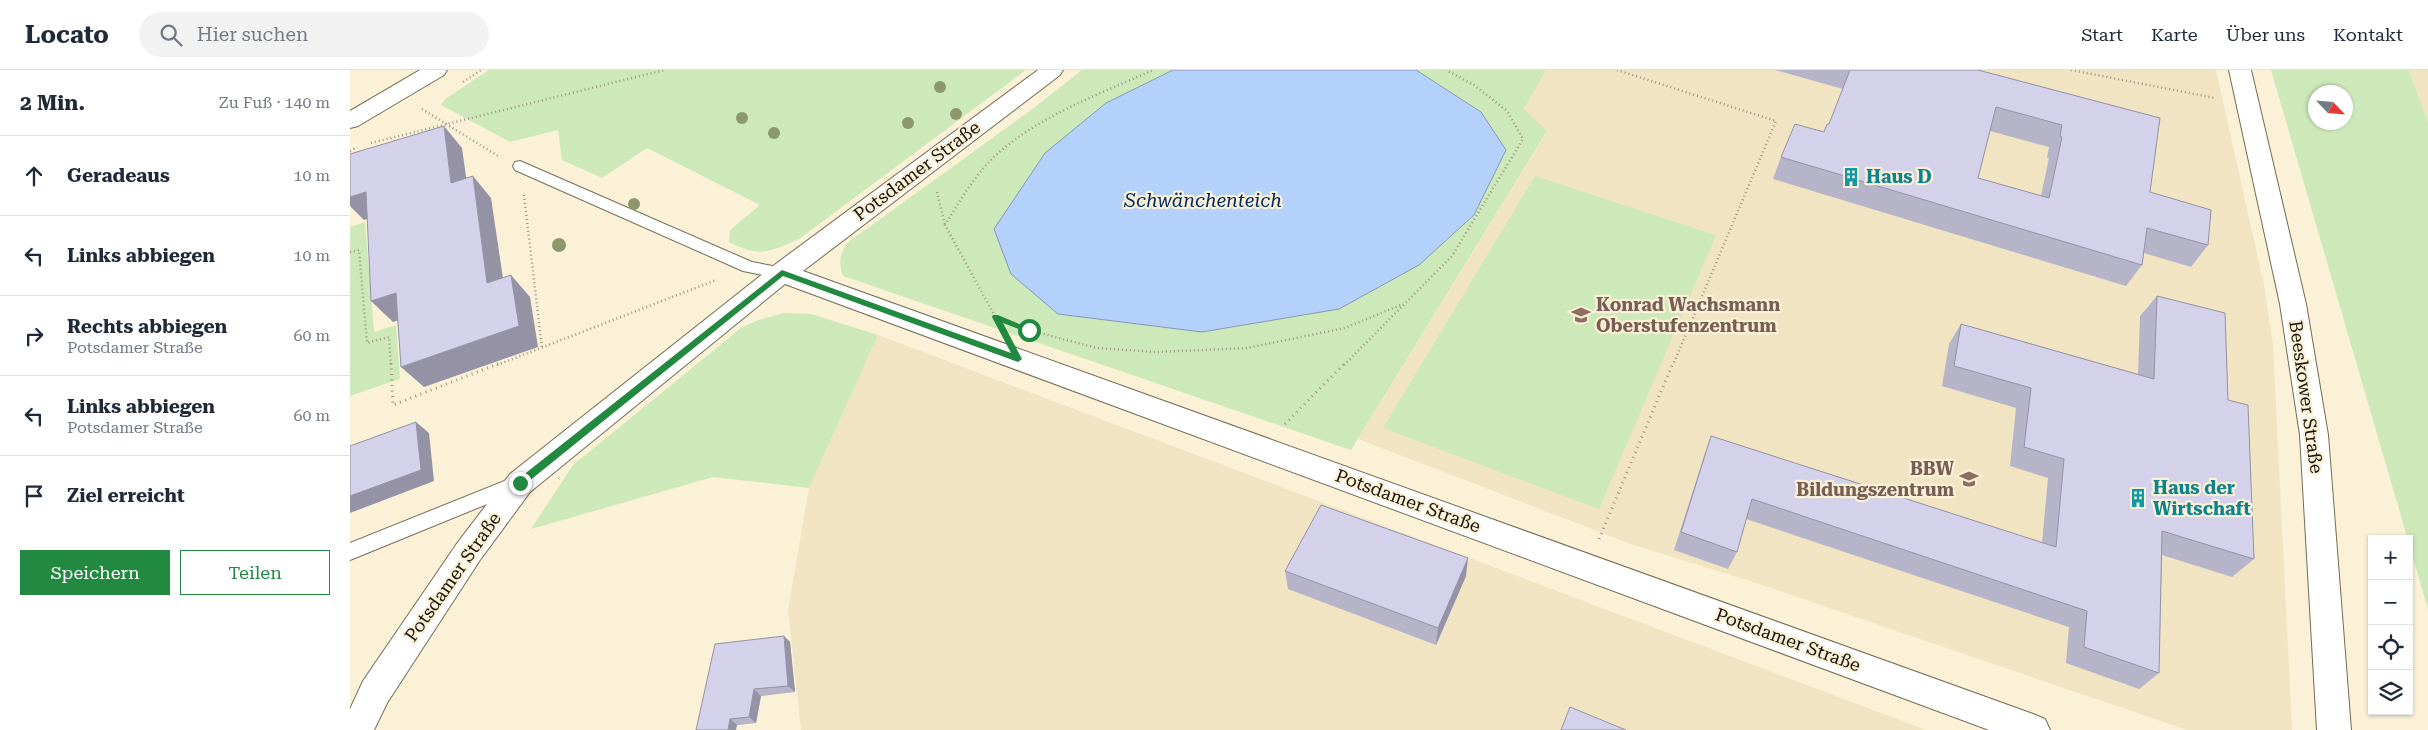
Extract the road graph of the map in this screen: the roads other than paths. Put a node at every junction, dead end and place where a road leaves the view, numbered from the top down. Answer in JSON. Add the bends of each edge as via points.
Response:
{"nodes":[{"id":1,"x":1052,"y":70,"type":"edge"},
{"id":2,"x":2240,"y":70,"type":"edge"},
{"id":3,"x":432,"y":71,"type":"edge"},
{"id":4,"x":350,"y":121,"type":"edge"},
{"id":5,"x":520,"y":166,"type":"road end"},
{"id":6,"x":782,"y":272,"type":"junction"},
{"id":7,"x":520,"y":483,"type":"junction"},
{"id":8,"x":350,"y":552,"type":"edge"},
{"id":9,"x":357,"y":730,"type":"edge"},
{"id":10,"x":2033,"y":730,"type":"edge"},
{"id":11,"x":2334,"y":730,"type":"edge"}],
"edges":[{"from":1,"to":6,"type":"street","name":"Potsdamer Straße"},
{"from":2,"to":11,"type":"street","name":"Beeskower Straße","via":[[2293,304],[2314,435]]},
{"from":3,"to":4,"type":"street"},
{"from":5,"to":6,"type":"lane","via":[[749,267]]},
{"from":6,"to":7,"type":"street","name":"Potsdamer Straße"},
{"from":6,"to":10,"type":"street","name":"Potsdamer Straße"},
{"from":7,"to":8,"type":"lane"},
{"from":7,"to":9,"type":"street","name":"Potsdamer Straße","via":[[469,551],[380,684]]}]}
